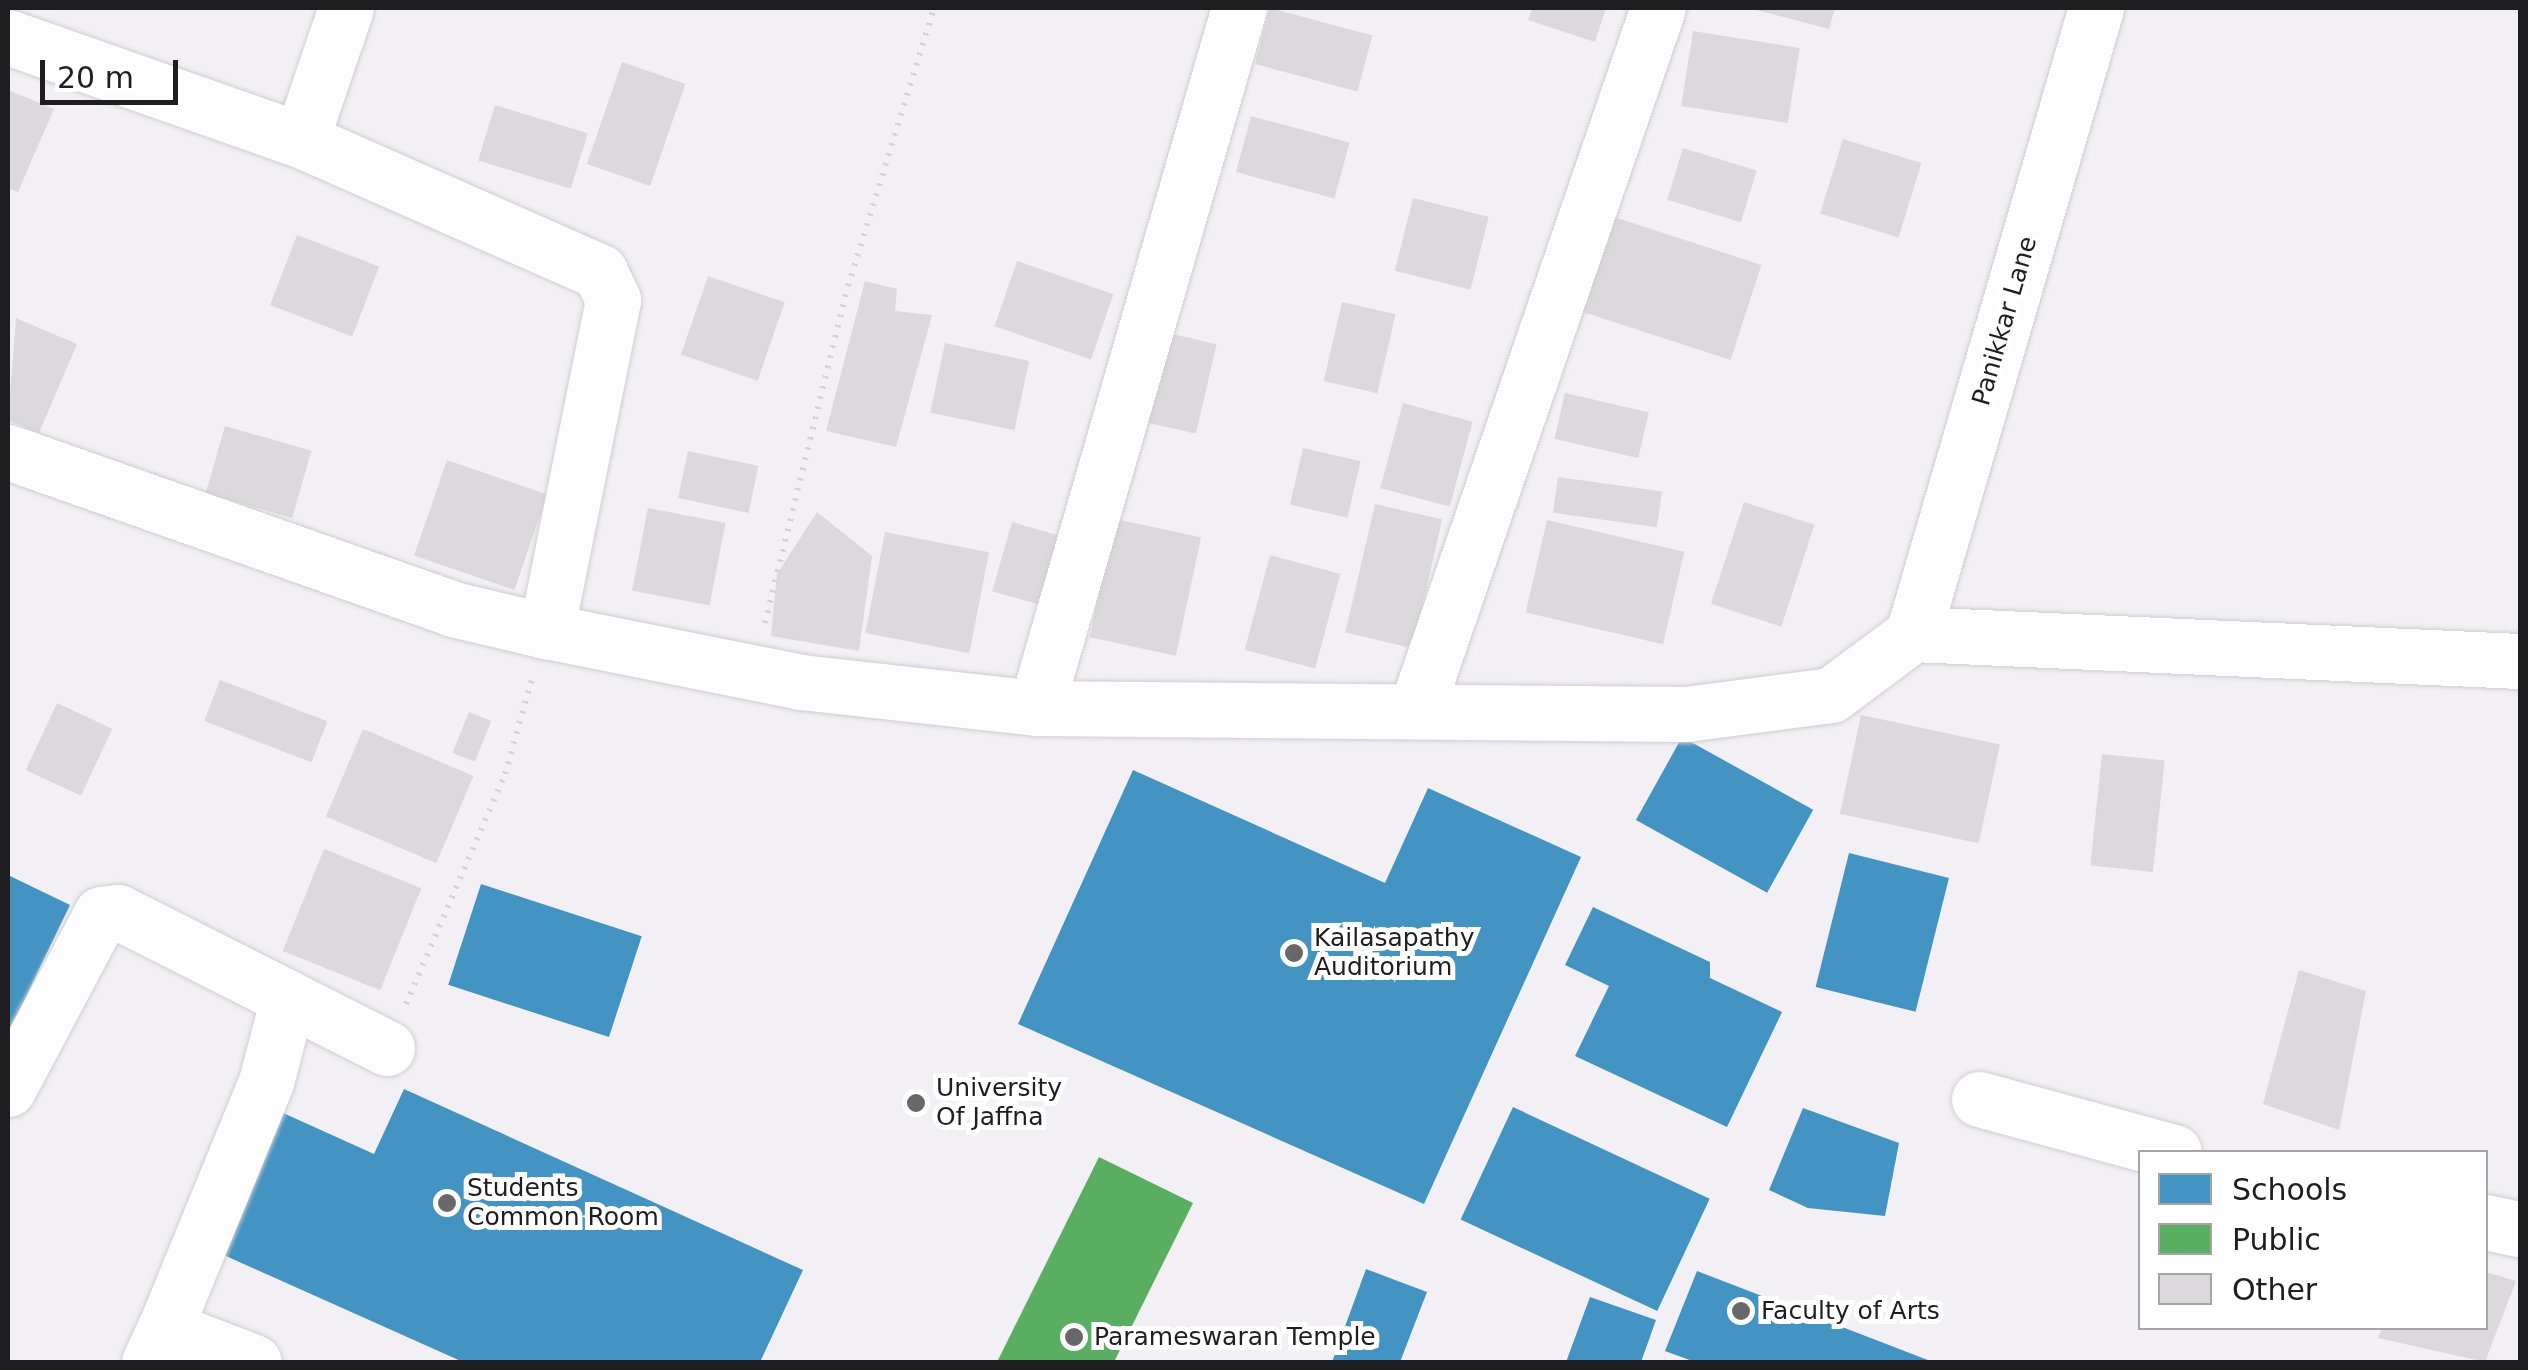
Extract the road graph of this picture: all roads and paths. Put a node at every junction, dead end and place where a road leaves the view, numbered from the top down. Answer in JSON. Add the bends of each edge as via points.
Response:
{"nodes":[{"id":1,"x":346,"y":8,"type":"edge"},
{"id":2,"x":934,"y":8,"type":"edge"},
{"id":3,"x":1239,"y":8,"type":"edge"},
{"id":4,"x":1658,"y":8,"type":"edge"},
{"id":5,"x":2096,"y":8,"type":"edge"},
{"id":6,"x":8,"y":37,"type":"edge"},
{"id":7,"x":301,"y":140,"type":"junction"},
{"id":8,"x":8,"y":452,"type":"edge"},
{"id":9,"x":546,"y":631,"type":"junction"},
{"id":10,"x":1913,"y":634,"type":"junction"},
{"id":11,"x":2520,"y":661,"type":"edge"},
{"id":12,"x":752,"y":672,"type":"junction"},
{"id":13,"x":1417,"y":707,"type":"junction"},
{"id":14,"x":1036,"y":708,"type":"junction"},
{"id":15,"x":288,"y":998,"type":"junction"},
{"id":16,"x":386,"y":1048,"type":"joint"},
{"id":17,"x":8,"y":1089,"type":"edge"},
{"id":18,"x":1978,"y":1099,"type":"dead end"},
{"id":19,"x":2167,"y":1150,"type":"edge"},
{"id":20,"x":2488,"y":1222,"type":"edge"},
{"id":21,"x":2520,"y":1229,"type":"edge"},
{"id":22,"x":157,"y":1346,"type":"edge"},
{"id":23,"x":254,"y":1362,"type":"edge"}],
"edges":[{"from":1,"to":7,"type":"street"},
{"from":2,"to":12,"type":"path","via":[[848,286]]},
{"from":3,"to":14,"type":"street"},
{"from":4,"to":13,"type":"street"},
{"from":5,"to":10,"type":"street","name":"Panikkar Lane"},
{"from":6,"to":7,"type":"street"},
{"from":7,"to":9,"type":"street","via":[[600,272],[613,300]]},
{"from":8,"to":9,"type":"street","via":[[453,609]]},
{"from":9,"to":12,"type":"street"},
{"from":9,"to":16,"type":"path","via":[[505,774]]},
{"from":10,"to":11,"type":"street"},
{"from":10,"to":13,"type":"street","via":[[1830,694],[1686,714]]},
{"from":12,"to":14,"type":"street"},
{"from":13,"to":14,"type":"street"},
{"from":15,"to":16,"type":"street"},
{"from":15,"to":17,"type":"street","via":[[118,912],[101,914]]},
{"from":15,"to":22,"type":"street","via":[[266,1082]]},
{"from":18,"to":19,"type":"street"},
{"from":20,"to":21,"type":"street"},
{"from":22,"to":23,"type":"street"}]}
